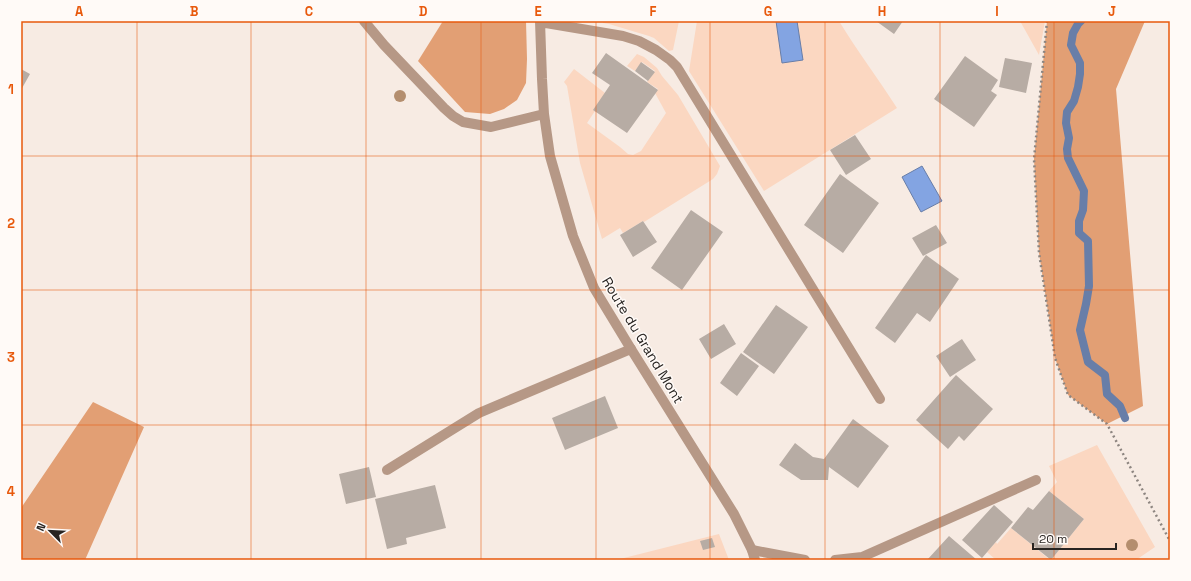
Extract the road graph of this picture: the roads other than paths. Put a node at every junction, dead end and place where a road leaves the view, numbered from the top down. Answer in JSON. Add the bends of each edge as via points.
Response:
{"nodes":[{"id":1,"x":364,"y":21,"type":"edge"},
{"id":2,"x":540,"y":21,"type":"edge"},
{"id":3,"x":544,"y":114,"type":"junction"},
{"id":4,"x":631,"y":349,"type":"junction"},
{"id":5,"x":880,"y":399,"type":"dead end"},
{"id":6,"x":387,"y":470,"type":"dead end"},
{"id":7,"x":1036,"y":480,"type":"dead end"},
{"id":8,"x":754,"y":555,"type":"edge"},
{"id":9,"x":805,"y":560,"type":"edge"},
{"id":10,"x":835,"y":560,"type":"edge"}],
"edges":[{"from":1,"to":3,"type":"street","via":[[444,108],[463,122],[491,127]]},
{"from":2,"to":3,"type":"street","name":"Route du Grand Mont"},
{"from":2,"to":5,"type":"street","name":"Route du Grand Mont","via":[[640,41],[670,60]]},
{"from":3,"to":4,"type":"street","name":"Route du Grand Mont","via":[[550,156],[573,236],[594,288]]},
{"from":4,"to":6,"type":"street","via":[[479,413]]},
{"from":4,"to":8,"type":"street","name":"Route du Grand Mont","via":[[734,514]]},
{"from":7,"to":10,"type":"street","via":[[862,557]]},
{"from":8,"to":9,"type":"street"}]}
